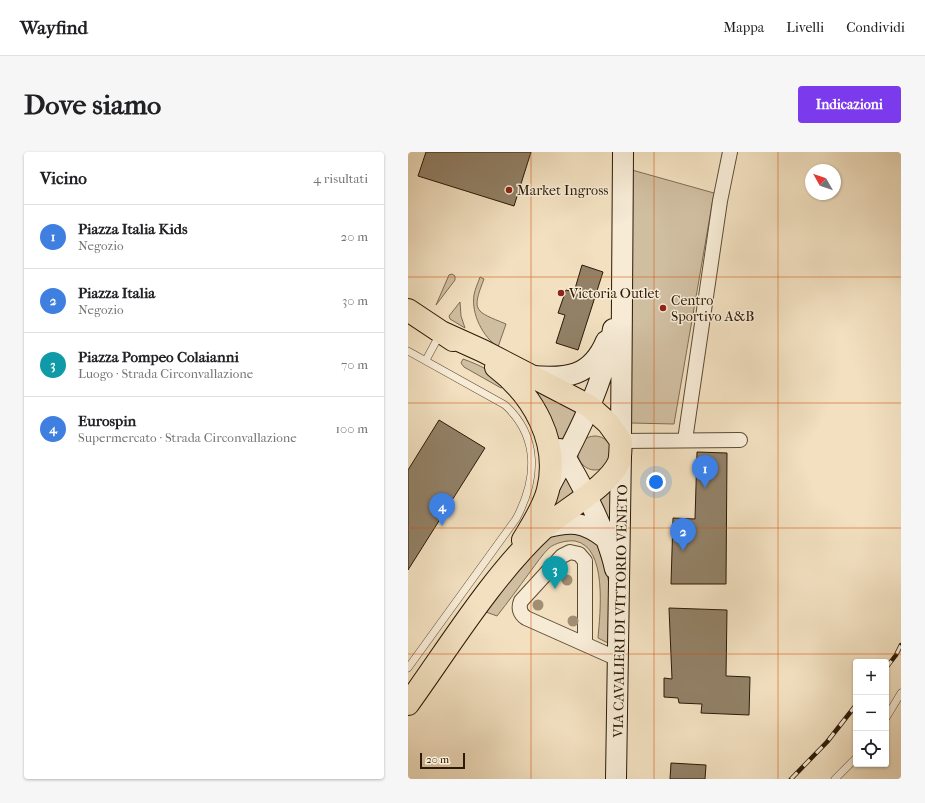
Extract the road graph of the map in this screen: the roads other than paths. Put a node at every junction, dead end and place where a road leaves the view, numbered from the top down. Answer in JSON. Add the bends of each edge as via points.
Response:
{"nodes":[{"id":1,"x":623,"y":152,"type":"edge"},
{"id":2,"x":730,"y":152,"type":"edge"},
{"id":3,"x":622,"y":266,"type":"junction"},
{"id":4,"x":413,"y":315,"type":"edge"},
{"id":5,"x":613,"y":325,"type":"junction"},
{"id":6,"x":441,"y":332,"type":"junction"},
{"id":7,"x":408,"y":351,"type":"edge"},
{"id":8,"x":426,"y":360,"type":"junction"},
{"id":9,"x":531,"y":376,"type":"junction"},
{"id":10,"x":589,"y":406,"type":"junction"},
{"id":11,"x":542,"y":423,"type":"junction"},
{"id":12,"x":575,"y":439,"type":"junction"},
{"id":13,"x":684,"y":440,"type":"junction"},
{"id":14,"x":740,"y":440,"type":"dead end"},
{"id":15,"x":621,"y":442,"type":"junction"},
{"id":16,"x":566,"y":458,"type":"junction"},
{"id":17,"x":615,"y":468,"type":"junction"},
{"id":18,"x":548,"y":490,"type":"junction"},
{"id":19,"x":585,"y":496,"type":"junction"},
{"id":20,"x":544,"y":528,"type":"junction"},
{"id":21,"x":605,"y":538,"type":"junction"},
{"id":22,"x":498,"y":580,"type":"junction"},
{"id":23,"x":620,"y":598,"type":"junction"},
{"id":24,"x":585,"y":644,"type":"junction"},
{"id":25,"x":618,"y":659,"type":"junction"},
{"id":26,"x":408,"y":668,"type":"edge"},
{"id":27,"x":901,"y":693,"type":"edge"},
{"id":28,"x":408,"y":704,"type":"edge"},
{"id":29,"x":889,"y":713,"type":"edge"},
{"id":30,"x":853,"y":761,"type":"edge"},
{"id":31,"x":616,"y":779,"type":"edge"},
{"id":32,"x":834,"y":779,"type":"edge"}],
"edges":[{"from":1,"to":3,"type":"main road"},
{"from":2,"to":13,"type":"street","via":[[720,200]]},
{"from":3,"to":5,"type":"main road"},
{"from":3,"to":15,"type":"main road","name":"VIA CAVALIERI DI VITTORIO VENETO"},
{"from":4,"to":6,"type":"main road"},
{"from":5,"to":9,"type":"main road","via":[[605,345],[596,358],[578,373],[553,378]]},
{"from":5,"to":10,"type":"main road","via":[[606,360]]},
{"from":6,"to":8,"type":"lane"},
{"from":6,"to":9,"type":"main road"},
{"from":6,"to":11,"type":"main road","via":[[506,375],[525,394]]},
{"from":7,"to":8,"type":"lane"},
{"from":8,"to":26,"type":"lane","via":[[505,405],[515,414],[530,445],[533,466],[524,504],[516,519]]},
{"from":9,"to":10,"type":"main road"},
{"from":10,"to":12,"type":"main road"},
{"from":10,"to":15,"type":"main road","via":[[608,423]]},
{"from":11,"to":16,"type":"main road"},
{"from":11,"to":18,"type":"main road","via":[[550,456]]},
{"from":12,"to":15,"type":"main road","via":[[584,431],[593,428],[603,429]]},
{"from":12,"to":16,"type":"main road"},
{"from":13,"to":14,"type":"street"},
{"from":13,"to":15,"type":"street"},
{"from":15,"to":17,"type":"main road","via":[[619,462]]},
{"from":15,"to":23,"type":"main road","name":"VIA CAVALIERI DI VITTORIO VENETO"},
{"from":16,"to":17,"type":"main road","via":[[584,475],[592,477],[608,474]]},
{"from":16,"to":18,"type":"main road"},
{"from":16,"to":19,"type":"main road"},
{"from":17,"to":19,"type":"main road"},
{"from":18,"to":22,"type":"main road","via":[[536,518]]},
{"from":19,"to":20,"type":"main road"},
{"from":19,"to":21,"type":"main road"},
{"from":20,"to":21,"type":"main road","via":[[562,523],[583,525]]},
{"from":20,"to":22,"type":"main road"},
{"from":21,"to":23,"type":"main road","via":[[615,567]]},
{"from":22,"to":28,"type":"main road"},
{"from":23,"to":25,"type":"main road","name":"VIA CAVALIERI DI VITTORIO VENETO"},
{"from":24,"to":24,"type":"street","via":[[585,561],[579,554],[570,552],[562,556],[524,599],[520,609],[526,618]]},
{"from":24,"to":25,"type":"street"},
{"from":25,"to":31,"type":"main road","name":"VIA CAVALIERI DI VITTORIO VENETO"},
{"from":27,"to":29,"type":"lane"},
{"from":30,"to":32,"type":"lane"}]}
